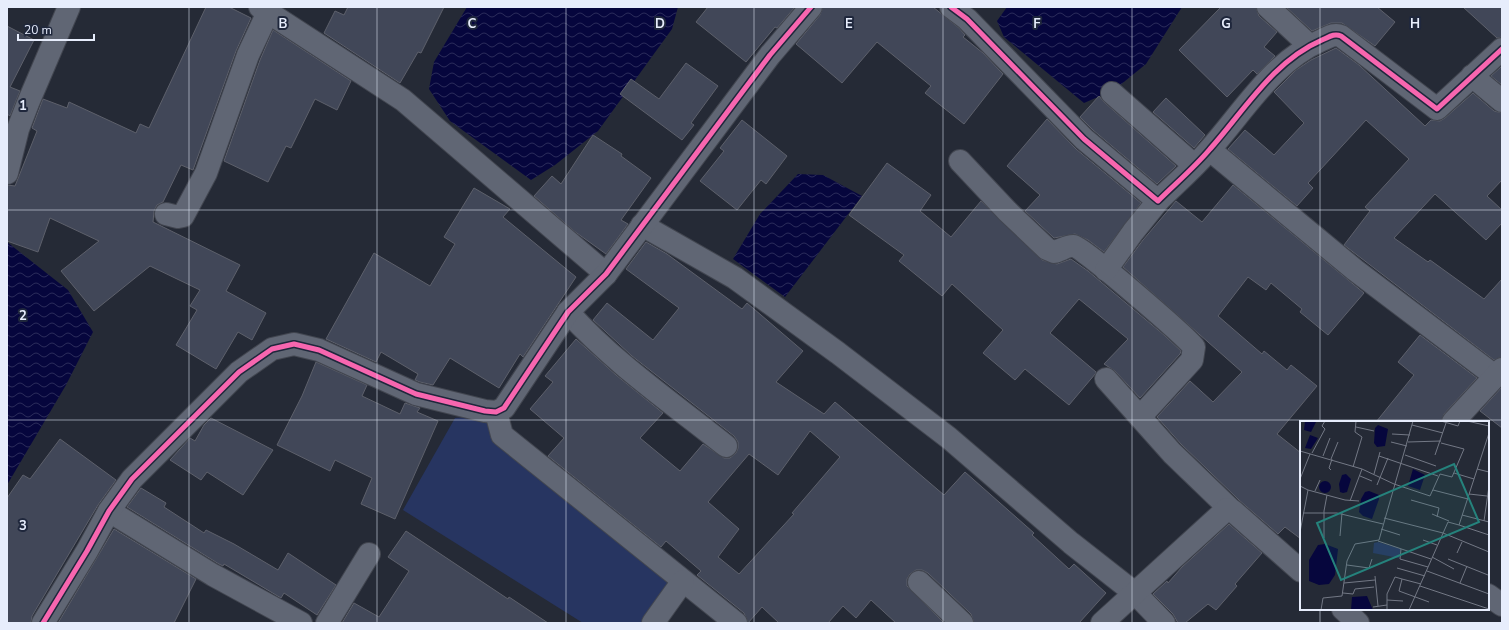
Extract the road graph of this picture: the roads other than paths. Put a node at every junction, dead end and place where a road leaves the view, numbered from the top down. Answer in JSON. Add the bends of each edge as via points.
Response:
{"nodes":[{"id":1,"x":69,"y":7,"type":"edge"},
{"id":2,"x":811,"y":7,"type":"edge"},
{"id":3,"x":951,"y":7,"type":"edge"},
{"id":4,"x":1268,"y":7,"type":"edge"},
{"id":5,"x":264,"y":9,"type":"edge"},
{"id":6,"x":1309,"y":44,"type":"junction"},
{"id":7,"x":1502,"y":49,"type":"edge"},
{"id":8,"x":1472,"y":76,"type":"junction"},
{"id":9,"x":1112,"y":93,"type":"dead end"},
{"id":10,"x":1502,"y":101,"type":"edge"},
{"id":11,"x":1210,"y":150,"type":"junction"},
{"id":12,"x":960,"y":161,"type":"dead end"},
{"id":13,"x":1194,"y":165,"type":"junction"},
{"id":14,"x":7,"y":173,"type":"edge"},
{"id":15,"x":1158,"y":201,"type":"junction"},
{"id":16,"x":166,"y":214,"type":"dead end"},
{"id":17,"x":642,"y":225,"type":"junction"},
{"id":18,"x":1106,"y":270,"type":"junction"},
{"id":19,"x":606,"y":274,"type":"junction"},
{"id":20,"x":568,"y":312,"type":"junction"},
{"id":21,"x":1499,"y":373,"type":"edge"},
{"id":22,"x":1106,"y":379,"type":"dead end"},
{"id":23,"x":496,"y":412,"type":"junction"},
{"id":24,"x":1140,"y":417,"type":"junction"},
{"id":25,"x":1454,"y":421,"type":"edge"},
{"id":26,"x":726,"y":446,"type":"dead end"},
{"id":27,"x":1230,"y":509,"type":"junction"},
{"id":28,"x":109,"y":511,"type":"junction"},
{"id":29,"x":369,"y":554,"type":"dead end"},
{"id":30,"x":1300,"y":570,"type":"edge"},
{"id":31,"x":683,"y":581,"type":"junction"},
{"id":32,"x":919,"y":582,"type":"dead end"},
{"id":33,"x":1136,"y":594,"type":"junction"},
{"id":34,"x":1489,"y":596,"type":"edge"},
{"id":35,"x":1502,"y":604,"type":"edge"},
{"id":36,"x":1344,"y":610,"type":"edge"},
{"id":37,"x":43,"y":623,"type":"edge"},
{"id":38,"x":301,"y":623,"type":"edge"},
{"id":39,"x":327,"y":623,"type":"edge"},
{"id":40,"x":653,"y":623,"type":"edge"},
{"id":41,"x":736,"y":623,"type":"edge"},
{"id":42,"x":962,"y":623,"type":"edge"},
{"id":43,"x":1102,"y":623,"type":"edge"},
{"id":44,"x":1164,"y":623,"type":"edge"},
{"id":45,"x":1358,"y":623,"type":"edge"}],
"edges":[{"from":1,"to":14,"type":"street","via":[[18,129]]},
{"from":2,"to":17,"type":"street","via":[[770,55]]},
{"from":3,"to":15,"type":"street","via":[[967,19],[1084,139]]},
{"from":4,"to":6,"type":"street"},
{"from":5,"to":16,"type":"street","via":[[203,180],[182,216]]},
{"from":5,"to":19,"type":"street","via":[[403,100]]},
{"from":6,"to":8,"type":"street","via":[[1333,35],[1341,36],[1436,109],[1439,109]]},
{"from":6,"to":11,"type":"street","via":[[1274,74],[1235,116]]},
{"from":7,"to":8,"type":"street"},
{"from":8,"to":10,"type":"street"},
{"from":9,"to":13,"type":"street"},
{"from":11,"to":13,"type":"street"},
{"from":11,"to":21,"type":"street","via":[[1355,270]]},
{"from":12,"to":18,"type":"street","via":[[1047,249],[1054,252],[1073,246]]},
{"from":13,"to":15,"type":"street"},
{"from":15,"to":18,"type":"street"},
{"from":17,"to":19,"type":"street"},
{"from":17,"to":33,"type":"street","via":[[735,278],[838,353],[949,438],[1071,543]]},
{"from":18,"to":24,"type":"street","via":[[1194,347],[1192,360]]},
{"from":19,"to":20,"type":"street"},
{"from":20,"to":23,"type":"street","via":[[504,408]]},
{"from":20,"to":26,"type":"street","via":[[624,366]]},
{"from":21,"to":25,"type":"street"},
{"from":22,"to":24,"type":"street"},
{"from":23,"to":28,"type":"street","via":[[416,394],[319,350],[294,344],[272,349],[239,372],[172,438],[132,479]]},
{"from":23,"to":31,"type":"street","via":[[502,435]]},
{"from":24,"to":27,"type":"street","via":[[1172,453]]},
{"from":27,"to":30,"type":"street"},
{"from":27,"to":33,"type":"street","via":[[1227,509]]},
{"from":28,"to":37,"type":"street"},
{"from":28,"to":38,"type":"street","via":[[213,575]]},
{"from":29,"to":39,"type":"street"},
{"from":31,"to":40,"type":"street"},
{"from":31,"to":41,"type":"street"},
{"from":32,"to":42,"type":"street"},
{"from":33,"to":43,"type":"street"},
{"from":33,"to":44,"type":"street"},
{"from":34,"to":35,"type":"street"},
{"from":36,"to":45,"type":"street"}]}
